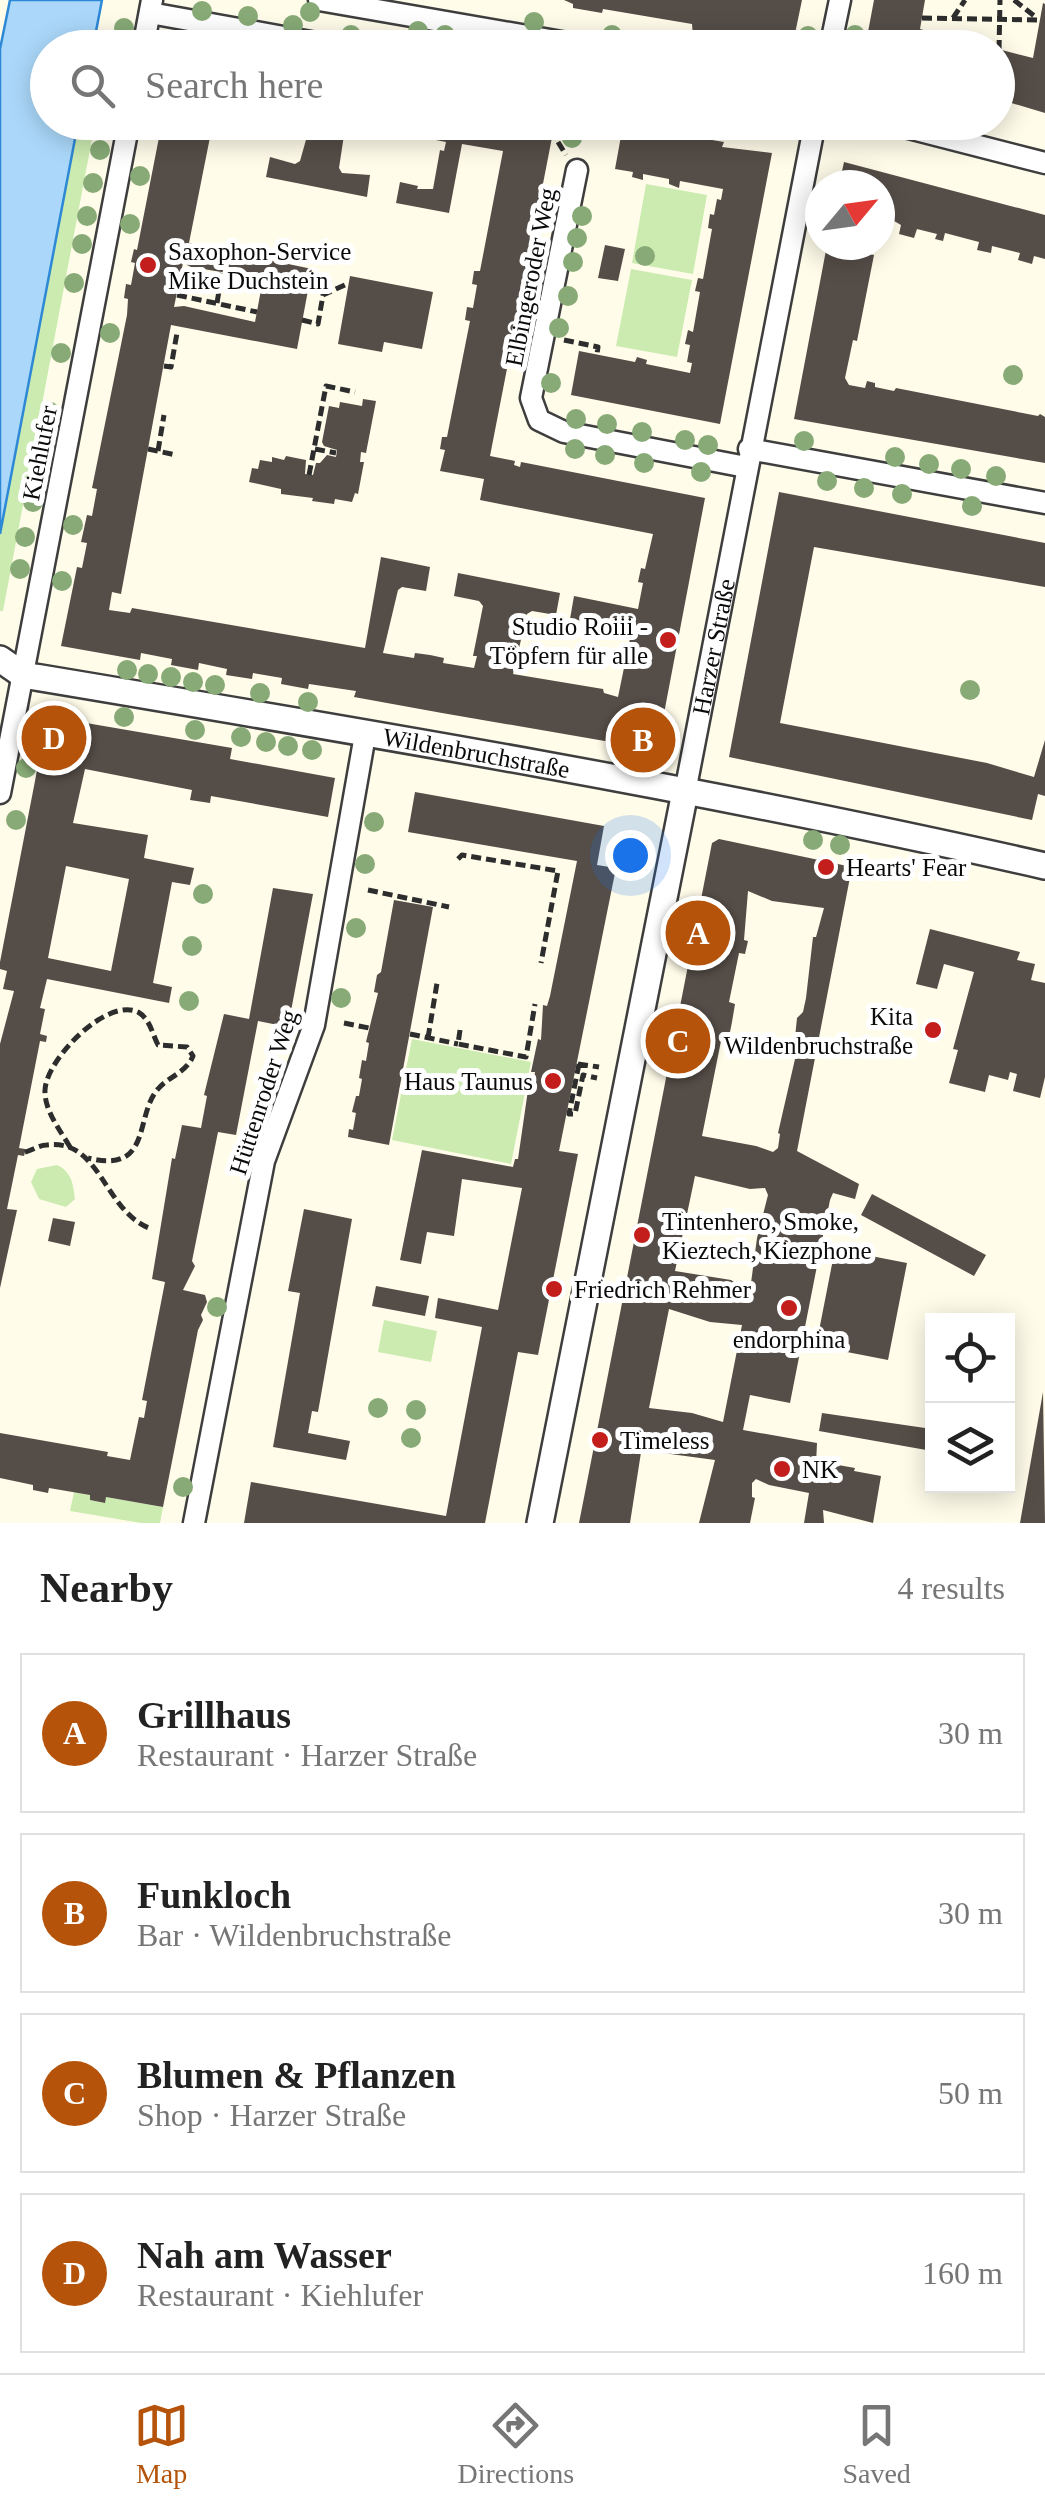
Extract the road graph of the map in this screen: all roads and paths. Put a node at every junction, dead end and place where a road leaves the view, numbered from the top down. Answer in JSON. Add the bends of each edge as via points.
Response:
{"nodes":[{"id":1,"x":319,"y":0,"type":"edge"},
{"id":2,"x":840,"y":0,"type":"edge"},
{"id":3,"x":965,"y":0,"type":"edge"},
{"id":4,"x":1000,"y":0,"type":"edge"},
{"id":5,"x":1014,"y":0,"type":"edge"},
{"id":6,"x":151,"y":7,"type":"edge"},
{"id":7,"x":922,"y":18,"type":"dead end"},
{"id":8,"x":952,"y":18,"type":"junction"},
{"id":9,"x":1000,"y":19,"type":"junction"},
{"id":10,"x":259,"y":30,"type":"edge"},
{"id":11,"x":492,"y":30,"type":"edge"},
{"id":12,"x":834,"y":30,"type":"edge"},
{"id":13,"x":1000,"y":30,"type":"edge"},
{"id":14,"x":124,"y":140,"type":"edge"},
{"id":15,"x":812,"y":140,"type":"edge"},
{"id":16,"x":955,"y":140,"type":"edge"},
{"id":17,"x":1045,"y":163,"type":"edge"},
{"id":18,"x":576,"y":170,"type":"dead end"},
{"id":19,"x":222,"y":273,"type":"dead end"},
{"id":20,"x":349,"y":283,"type":"dead end"},
{"id":21,"x":177,"y":296,"type":"dead end"},
{"id":22,"x":217,"y":304,"type":"junction"},
{"id":23,"x":257,"y":312,"type":"dead end"},
{"id":24,"x":302,"y":320,"type":"dead end"},
{"id":25,"x":178,"y":333,"type":"dead end"},
{"id":26,"x":544,"y":336,"type":"junction"},
{"id":27,"x":596,"y":354,"type":"dead end"},
{"id":28,"x":164,"y":366,"type":"dead end"},
{"id":29,"x":354,"y":392,"type":"dead end"},
{"id":30,"x":164,"y":416,"type":"dead end"},
{"id":31,"x":148,"y":449,"type":"dead end"},
{"id":32,"x":314,"y":449,"type":"junction"},
{"id":33,"x":158,"y":451,"type":"junction"},
{"id":34,"x":336,"y":453,"type":"dead end"},
{"id":35,"x":176,"y":455,"type":"dead end"},
{"id":36,"x":748,"y":458,"type":"junction"},
{"id":37,"x":309,"y":475,"type":"dead end"},
{"id":38,"x":1045,"y":503,"type":"edge"},
{"id":39,"x":0,"y":660,"type":"edge"},
{"id":40,"x":12,"y":680,"type":"edge"},
{"id":41,"x":366,"y":735,"type":"junction"},
{"id":42,"x":684,"y":792,"type":"junction"},
{"id":43,"x":0,"y":794,"type":"edge"},
{"id":44,"x":458,"y":859,"type":"dead end"},
{"id":45,"x":1045,"y":866,"type":"edge"},
{"id":46,"x":368,"y":890,"type":"dead end"},
{"id":47,"x":450,"y":907,"type":"dead end"},
{"id":48,"x":541,"y":963,"type":"dead end"},
{"id":49,"x":437,"y":983,"type":"dead end"},
{"id":50,"x":535,"y":1004,"type":"dead end"},
{"id":51,"x":344,"y":1023,"type":"dead end"},
{"id":52,"x":369,"y":1028,"type":"dead end"},
{"id":53,"x":460,"y":1030,"type":"dead end"},
{"id":54,"x":410,"y":1034,"type":"dead end"},
{"id":55,"x":428,"y":1038,"type":"junction"},
{"id":56,"x":458,"y":1044,"type":"junction"},
{"id":57,"x":600,"y":1068,"type":"dead end"},
{"id":58,"x":598,"y":1078,"type":"dead end"},
{"id":59,"x":70,"y":1147,"type":"junction"},
{"id":60,"x":24,"y":1152,"type":"dead end"},
{"id":61,"x":88,"y":1158,"type":"junction"},
{"id":62,"x":149,"y":1228,"type":"dead end"},
{"id":63,"x":194,"y":1523,"type":"edge"},
{"id":64,"x":540,"y":1523,"type":"edge"}],
"edges":[{"from":1,"to":11,"type":"street"},
{"from":2,"to":12,"type":"street"},
{"from":3,"to":8,"type":"path"},
{"from":4,"to":9,"type":"path"},
{"from":5,"to":9,"type":"path","via":[[1040,20]]},
{"from":6,"to":10,"type":"street"},
{"from":7,"to":8,"type":"path"},
{"from":8,"to":9,"type":"path"},
{"from":9,"to":13,"type":"path"},
{"from":14,"to":40,"type":"street","name":"Kiehlufer"},
{"from":15,"to":36,"type":"street","name":"Harzer Straße"},
{"from":16,"to":17,"type":"street"},
{"from":18,"to":26,"type":"street","name":"Elbingeroder Weg"},
{"from":19,"to":22,"type":"path"},
{"from":20,"to":24,"type":"path","via":[[324,295],[318,324]]},
{"from":21,"to":22,"type":"path"},
{"from":22,"to":23,"type":"path"},
{"from":25,"to":28,"type":"path","via":[[171,368]]},
{"from":26,"to":27,"type":"path","via":[[598,347]]},
{"from":26,"to":36,"type":"street","name":"Elbingeroder Weg","via":[[532,398],[539,420],[551,428]]},
{"from":29,"to":32,"type":"path","via":[[326,386]]},
{"from":30,"to":33,"type":"path"},
{"from":31,"to":33,"type":"path"},
{"from":32,"to":34,"type":"path"},
{"from":32,"to":37,"type":"path"},
{"from":33,"to":35,"type":"path"},
{"from":36,"to":38,"type":"street","name":"Elbingeroder Weg"},
{"from":36,"to":42,"type":"street","name":"Harzer Straße"},
{"from":39,"to":40,"type":"street","name":"Wildenbruchstraße"},
{"from":40,"to":41,"type":"street","name":"Wildenbruchstraße"},
{"from":40,"to":43,"type":"street","name":"Kiehlufer"},
{"from":41,"to":42,"type":"street","name":"Wildenbruchstraße"},
{"from":41,"to":63,"type":"street","name":"Hüttenroder Weg","via":[[314,1025],[264,1162]]},
{"from":42,"to":45,"type":"street","name":"Wildenbruchstraße"},
{"from":42,"to":64,"type":"street","name":"Harzer Straße"},
{"from":44,"to":48,"type":"path","via":[[558,871]]},
{"from":46,"to":47,"type":"path"},
{"from":49,"to":55,"type":"path"},
{"from":50,"to":56,"type":"path","via":[[526,1057]]},
{"from":51,"to":52,"type":"path"},
{"from":53,"to":56,"type":"path"},
{"from":54,"to":55,"type":"path"},
{"from":55,"to":56,"type":"path"},
{"from":57,"to":58,"type":"path","via":[[577,1064],[569,1114],[575,1114],[583,1075]]},
{"from":59,"to":60,"type":"path","via":[[44,1144]]},
{"from":59,"to":61,"type":"path"},
{"from":59,"to":61,"type":"path","via":[[44,1094],[52,1066],[111,1012],[134,1010],[161,1047],[177,1044],[191,1051],[190,1063],[156,1091],[133,1149],[118,1159]]},
{"from":61,"to":62,"type":"path","via":[[126,1214]]}]}
